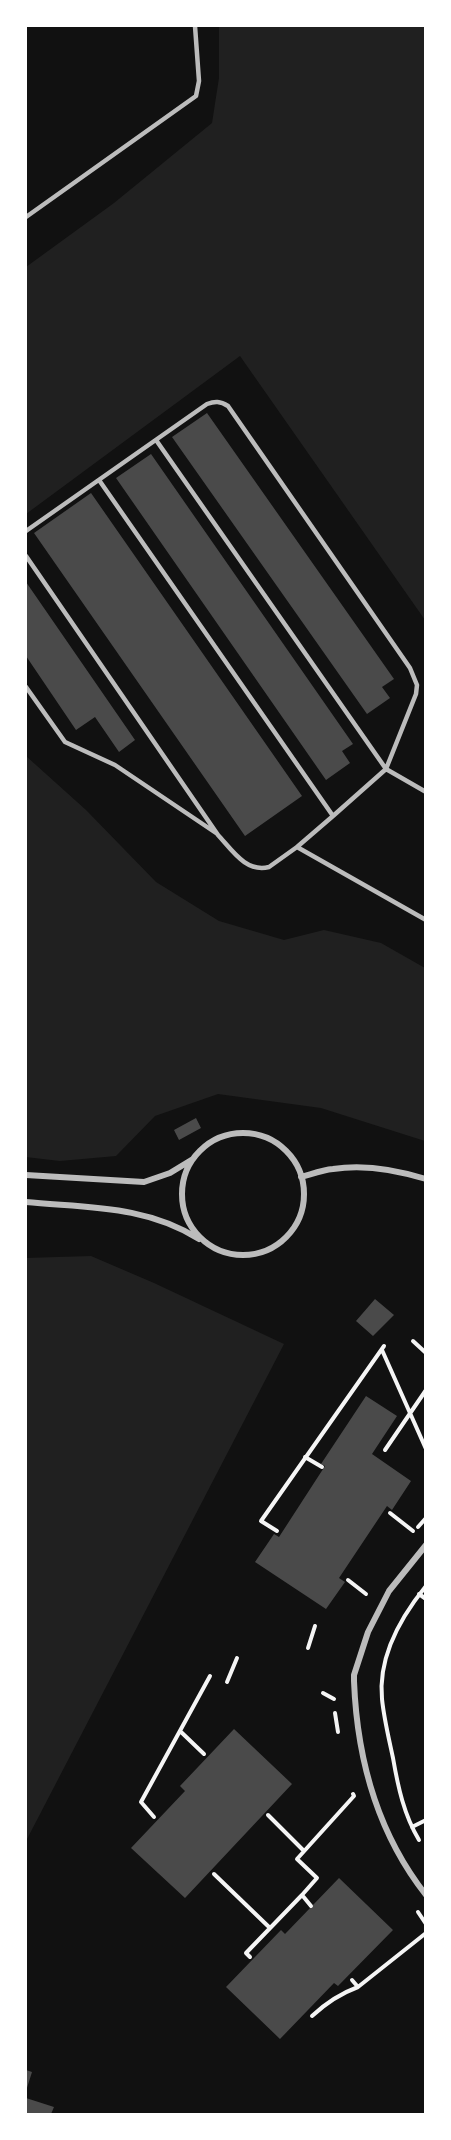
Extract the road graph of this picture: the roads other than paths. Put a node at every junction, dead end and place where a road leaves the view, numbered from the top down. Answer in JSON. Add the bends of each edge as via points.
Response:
{"nodes":[{"id":1,"x":195,"y":26,"type":"edge"},
{"id":2,"x":26,"y":217,"type":"edge"},
{"id":3,"x":156,"y":440,"type":"junction"},
{"id":4,"x":99,"y":480,"type":"junction"},
{"id":5,"x":26,"y":531,"type":"edge"},
{"id":6,"x":26,"y":555,"type":"edge"},
{"id":7,"x":26,"y":687,"type":"edge"},
{"id":8,"x":386,"y":769,"type":"junction"},
{"id":9,"x":426,"y":792,"type":"edge"},
{"id":10,"x":333,"y":816,"type":"junction"},
{"id":11,"x":218,"y":835,"type":"junction"},
{"id":12,"x":297,"y":847,"type":"junction"},
{"id":13,"x":426,"y":920,"type":"edge"},
{"id":14,"x":194,"y":1158,"type":"junction"},
{"id":15,"x":26,"y":1175,"type":"edge"},
{"id":16,"x":301,"y":1177,"type":"junction"},
{"id":17,"x":426,"y":1179,"type":"edge"},
{"id":18,"x":26,"y":1202,"type":"edge"},
{"id":19,"x":207,"y":1244,"type":"junction"},
{"id":20,"x":426,"y":1545,"type":"edge"},
{"id":21,"x":426,"y":1895,"type":"edge"}],
"edges":[{"from":1,"to":2,"type":"lane","via":[[199,81],[196,96]]},
{"from":3,"to":4,"type":"lane"},
{"from":3,"to":8,"type":"lane"},
{"from":3,"to":8,"type":"lane","via":[[214,401],[222,402],[235,413],[414,677],[416,694]]},
{"from":4,"to":5,"type":"lane"},
{"from":4,"to":10,"type":"lane"},
{"from":6,"to":11,"type":"lane"},
{"from":7,"to":11,"type":"lane","via":[[65,742],[115,765]]},
{"from":8,"to":9,"type":"lane"},
{"from":8,"to":10,"type":"lane"},
{"from":10,"to":12,"type":"lane"},
{"from":11,"to":12,"type":"lane","via":[[243,862],[255,867],[269,867]]},
{"from":12,"to":13,"type":"lane"},
{"from":14,"to":15,"type":"street","via":[[170,1173],[144,1182]]},
{"from":14,"to":16,"type":"street","via":[[203,1148],[226,1136],[253,1134],[288,1154]]},
{"from":14,"to":19,"type":"street","via":[[184,1180],[183,1204],[191,1226]]},
{"from":16,"to":17,"type":"street","via":[[334,1169],[372,1168]]},
{"from":16,"to":19,"type":"street","via":[[301,1215],[278,1244],[243,1255]]},
{"from":18,"to":19,"type":"street","via":[[146,1215],[168,1222]]},
{"from":20,"to":21,"type":"street","via":[[389,1591],[368,1632],[354,1675],[355,1719],[364,1766],[384,1827]]}]}
